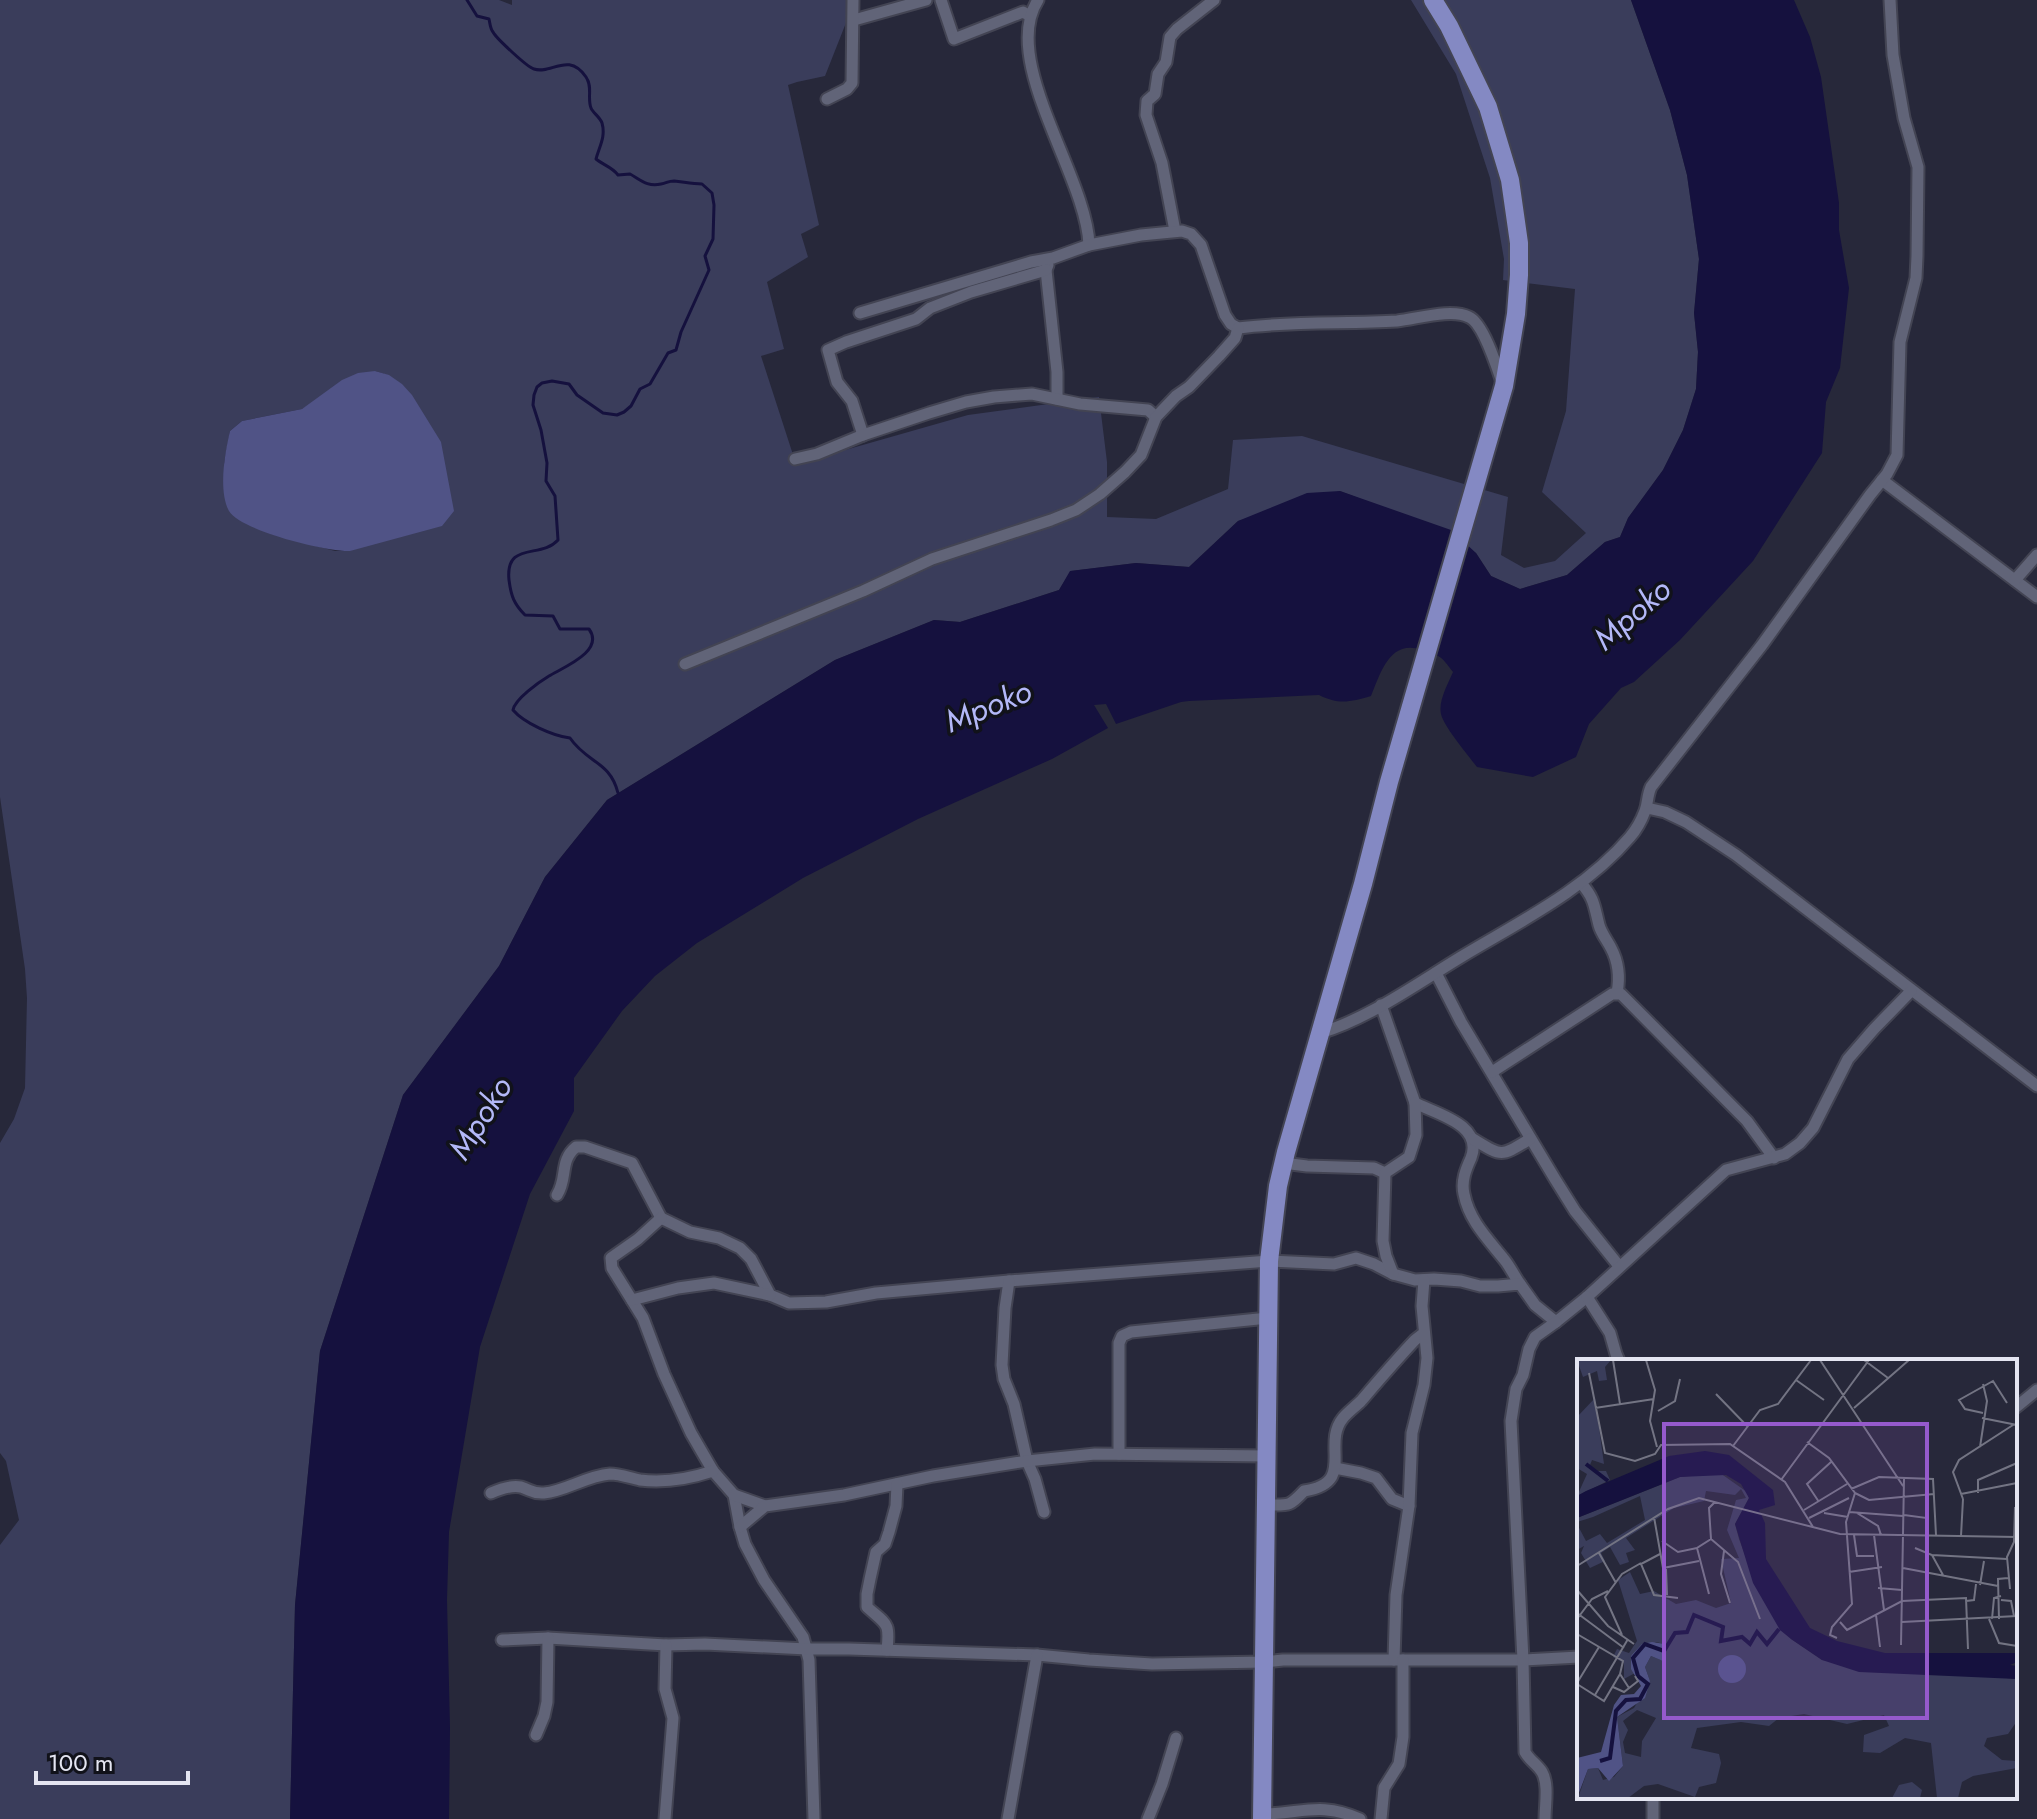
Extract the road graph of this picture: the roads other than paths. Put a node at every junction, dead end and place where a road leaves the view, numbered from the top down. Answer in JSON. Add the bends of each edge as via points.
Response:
{"nodes":[{"id":1,"x":853,"y":0,"type":"edge"},
{"id":2,"x":926,"y":0,"type":"edge"},
{"id":3,"x":941,"y":0,"type":"edge"},
{"id":4,"x":1038,"y":0,"type":"edge"},
{"id":5,"x":1214,"y":0,"type":"edge"},
{"id":6,"x":1433,"y":0,"type":"edge"},
{"id":7,"x":1890,"y":0,"type":"edge"},
{"id":8,"x":1030,"y":16,"type":"junction"},
{"id":9,"x":854,"y":20,"type":"junction"},
{"id":10,"x":827,"y":99,"type":"dead end"},
{"id":11,"x":1175,"y":231,"type":"junction"},
{"id":12,"x":1089,"y":245,"type":"junction"},
{"id":13,"x":1053,"y":258,"type":"junction"},
{"id":14,"x":1046,"y":270,"type":"junction"},
{"id":15,"x":860,"y":313,"type":"dead end"},
{"id":16,"x":1238,"y":328,"type":"junction"},
{"id":17,"x":1504,"y":386,"type":"junction"},
{"id":18,"x":1057,"y":399,"type":"junction"},
{"id":19,"x":1156,"y":417,"type":"junction"},
{"id":20,"x":863,"y":435,"type":"junction"},
{"id":21,"x":795,"y":459,"type":"dead end"},
{"id":22,"x":1882,"y":480,"type":"junction"},
{"id":23,"x":2037,"y":555,"type":"edge"},
{"id":24,"x":2015,"y":580,"type":"junction"},
{"id":25,"x":2037,"y":597,"type":"edge"},
{"id":26,"x":685,"y":664,"type":"dead end"},
{"id":27,"x":1647,"y":808,"type":"junction"},
{"id":28,"x":1581,"y":883,"type":"junction"},
{"id":29,"x":1436,"y":973,"type":"junction"},
{"id":30,"x":1911,"y":991,"type":"junction"},
{"id":31,"x":1617,"y":993,"type":"junction"},
{"id":32,"x":1381,"y":1005,"type":"junction"},
{"id":33,"x":1320,"y":1033,"type":"junction"},
{"id":34,"x":1492,"y":1072,"type":"junction"},
{"id":35,"x":2037,"y":1086,"type":"edge"},
{"id":36,"x":1415,"y":1103,"type":"junction"},
{"id":37,"x":1473,"y":1139,"type":"junction"},
{"id":38,"x":1530,"y":1139,"type":"junction"},
{"id":39,"x":1774,"y":1158,"type":"junction"},
{"id":40,"x":1283,"y":1163,"type":"junction"},
{"id":41,"x":1385,"y":1173,"type":"junction"},
{"id":42,"x":557,"y":1195,"type":"dead end"},
{"id":43,"x":661,"y":1218,"type":"junction"},
{"id":44,"x":1269,"y":1261,"type":"junction"},
{"id":45,"x":1619,"y":1266,"type":"junction"},
{"id":46,"x":1393,"y":1274,"type":"junction"},
{"id":47,"x":1424,"y":1280,"type":"junction"},
{"id":48,"x":1009,"y":1281,"type":"junction"},
{"id":49,"x":1520,"y":1284,"type":"junction"},
{"id":50,"x":770,"y":1295,"type":"junction"},
{"id":51,"x":1587,"y":1297,"type":"junction"},
{"id":52,"x":632,"y":1300,"type":"junction"},
{"id":53,"x":1268,"y":1318,"type":"junction"},
{"id":54,"x":1556,"y":1322,"type":"junction"},
{"id":55,"x":1424,"y":1333,"type":"junction"},
{"id":56,"x":1618,"y":1359,"type":"edge"},
{"id":57,"x":2037,"y":1390,"type":"edge"},
{"id":58,"x":2017,"y":1406,"type":"edge"},
{"id":59,"x":1119,"y":1454,"type":"junction"},
{"id":60,"x":1267,"y":1456,"type":"junction"},
{"id":61,"x":1027,"y":1461,"type":"junction"},
{"id":62,"x":1335,"y":1468,"type":"junction"},
{"id":63,"x":713,"y":1471,"type":"junction"},
{"id":64,"x":897,"y":1484,"type":"junction"},
{"id":65,"x":491,"y":1493,"type":"dead end"},
{"id":66,"x":734,"y":1495,"type":"junction"},
{"id":67,"x":1267,"y":1505,"type":"junction"},
{"id":68,"x":765,"y":1506,"type":"junction"},
{"id":69,"x":1409,"y":1506,"type":"junction"},
{"id":70,"x":1044,"y":1512,"type":"dead end"},
{"id":71,"x":740,"y":1527,"type":"junction"},
{"id":72,"x":548,"y":1638,"type":"junction"},
{"id":73,"x":502,"y":1640,"type":"dead end"},
{"id":74,"x":666,"y":1645,"type":"junction"},
{"id":75,"x":807,"y":1649,"type":"junction"},
{"id":76,"x":887,"y":1650,"type":"junction"},
{"id":77,"x":1037,"y":1655,"type":"junction"},
{"id":78,"x":1577,"y":1657,"type":"edge"},
{"id":79,"x":1398,"y":1660,"type":"junction"},
{"id":80,"x":1523,"y":1660,"type":"junction"},
{"id":81,"x":1264,"y":1662,"type":"junction"},
{"id":82,"x":536,"y":1735,"type":"dead end"},
{"id":83,"x":1176,"y":1738,"type":"dead end"},
{"id":84,"x":1010,"y":1806,"type":"junction"},
{"id":85,"x":1262,"y":1816,"type":"edge"},
{"id":86,"x":665,"y":1819,"type":"edge"},
{"id":87,"x":814,"y":1819,"type":"edge"},
{"id":88,"x":1008,"y":1819,"type":"edge"},
{"id":89,"x":1017,"y":1819,"type":"edge"},
{"id":90,"x":1148,"y":1819,"type":"edge"},
{"id":91,"x":1360,"y":1819,"type":"edge"},
{"id":92,"x":1381,"y":1819,"type":"edge"},
{"id":93,"x":1545,"y":1819,"type":"edge"}],
"edges":[{"from":1,"to":9,"type":"street"},
{"from":2,"to":9,"type":"street"},
{"from":3,"to":8,"type":"street","via":[[954,39],[1023,12]]},
{"from":4,"to":8,"type":"street"},
{"from":5,"to":11,"type":"street","via":[[1170,37],[1155,94],[1147,101]]},
{"from":6,"to":17,"type":"main road","via":[[1488,107],[1510,180],[1519,275]]},
{"from":7,"to":22,"type":"street","via":[[1893,55],[1918,167],[1919,196],[1916,278],[1900,342],[1897,455]]},
{"from":8,"to":12,"type":"street","via":[[1030,62],[1081,205]]},
{"from":9,"to":10,"type":"street","via":[[852,83]]},
{"from":11,"to":12,"type":"street"},
{"from":11,"to":16,"type":"street","via":[[1191,234],[1201,245],[1225,315]]},
{"from":12,"to":13,"type":"street"},
{"from":13,"to":14,"type":"street"},
{"from":13,"to":15,"type":"street"},
{"from":14,"to":18,"type":"street"},
{"from":14,"to":20,"type":"street","via":[[971,292],[916,319],[828,350]]},
{"from":16,"to":17,"type":"street","via":[[1456,313],[1477,323]]},
{"from":16,"to":19,"type":"street","via":[[1219,356]]},
{"from":17,"to":33,"type":"main road"},
{"from":18,"to":19,"type":"street","via":[[1148,410]]},
{"from":18,"to":20,"type":"street","via":[[1032,394],[966,402]]},
{"from":19,"to":26,"type":"street","via":[[1141,455],[1076,510],[932,559]]},
{"from":20,"to":21,"type":"street"},
{"from":22,"to":24,"type":"street"},
{"from":22,"to":27,"type":"street","via":[[1651,787]]},
{"from":23,"to":24,"type":"street"},
{"from":24,"to":25,"type":"street"},
{"from":27,"to":28,"type":"street","via":[[1632,835]]},
{"from":27,"to":30,"type":"street","via":[[1686,822],[1736,855]]},
{"from":28,"to":29,"type":"street"},
{"from":28,"to":31,"type":"street","via":[[1618,965]]},
{"from":29,"to":32,"type":"street"},
{"from":29,"to":34,"type":"street"},
{"from":30,"to":35,"type":"street"},
{"from":30,"to":39,"type":"street","via":[[1848,1059],[1813,1128],[1793,1149]]},
{"from":31,"to":34,"type":"street"},
{"from":31,"to":39,"type":"street","via":[[1719,1091]]},
{"from":32,"to":33,"type":"street"},
{"from":32,"to":36,"type":"street"},
{"from":33,"to":40,"type":"main road"},
{"from":34,"to":38,"type":"street"},
{"from":36,"to":37,"type":"street","via":[[1465,1128]]},
{"from":36,"to":41,"type":"street","via":[[1416,1135],[1409,1157]]},
{"from":37,"to":38,"type":"street","via":[[1497,1154]]},
{"from":37,"to":49,"type":"street","via":[[1464,1194],[1479,1229]]},
{"from":38,"to":45,"type":"street","via":[[1575,1211]]},
{"from":39,"to":45,"type":"street","via":[[1726,1170]]},
{"from":40,"to":41,"type":"street"},
{"from":40,"to":44,"type":"main road"},
{"from":41,"to":46,"type":"street","via":[[1383,1241]]},
{"from":42,"to":43,"type":"street","via":[[567,1154],[585,1147],[632,1163]]},
{"from":43,"to":50,"type":"street","via":[[740,1248]]},
{"from":43,"to":52,"type":"street","via":[[611,1258]]},
{"from":44,"to":46,"type":"street","via":[[1334,1264],[1356,1258]]},
{"from":44,"to":48,"type":"street"},
{"from":44,"to":53,"type":"main road"},
{"from":45,"to":51,"type":"street"},
{"from":46,"to":47,"type":"street"},
{"from":47,"to":49,"type":"street"},
{"from":47,"to":55,"type":"street"},
{"from":48,"to":50,"type":"street","via":[[826,1302],[789,1303]]},
{"from":48,"to":61,"type":"street","via":[[1002,1365]]},
{"from":49,"to":54,"type":"street"},
{"from":50,"to":52,"type":"street","via":[[714,1283]]},
{"from":51,"to":54,"type":"street"},
{"from":51,"to":56,"type":"street","via":[[1610,1333]]},
{"from":52,"to":63,"type":"street"},
{"from":53,"to":59,"type":"street","via":[[1122,1336]]},
{"from":53,"to":60,"type":"main road"},
{"from":54,"to":80,"type":"street","via":[[1535,1337],[1529,1349],[1511,1421]]},
{"from":55,"to":62,"type":"street","via":[[1342,1419]]},
{"from":55,"to":69,"type":"street","via":[[1427,1358],[1412,1433]]},
{"from":57,"to":58,"type":"street"},
{"from":59,"to":60,"type":"street"},
{"from":59,"to":61,"type":"street"},
{"from":60,"to":67,"type":"main road"},
{"from":61,"to":64,"type":"street"},
{"from":61,"to":70,"type":"street"},
{"from":62,"to":67,"type":"street","via":[[1327,1484],[1304,1491],[1296,1502]]},
{"from":62,"to":69,"type":"street","via":[[1376,1478],[1392,1499]]},
{"from":63,"to":65,"type":"street","via":[[680,1481],[611,1474],[548,1493],[522,1487]]},
{"from":63,"to":66,"type":"street"},
{"from":64,"to":68,"type":"street"},
{"from":64,"to":76,"type":"street","via":[[896,1506],[885,1544],[876,1552],[867,1594],[867,1607],[888,1629]]},
{"from":66,"to":68,"type":"street"},
{"from":66,"to":71,"type":"street"},
{"from":67,"to":81,"type":"main road"},
{"from":68,"to":71,"type":"street"},
{"from":69,"to":79,"type":"street","via":[[1396,1595]]},
{"from":71,"to":75,"type":"street","via":[[764,1580]]},
{"from":72,"to":73,"type":"street"},
{"from":72,"to":74,"type":"street"},
{"from":72,"to":82,"type":"street","via":[[547,1702]]},
{"from":74,"to":75,"type":"street"},
{"from":74,"to":86,"type":"street","via":[[665,1689],[673,1718]]},
{"from":75,"to":76,"type":"street"},
{"from":75,"to":87,"type":"street"},
{"from":76,"to":77,"type":"street"},
{"from":77,"to":81,"type":"street","via":[[1152,1664]]},
{"from":77,"to":84,"type":"street"},
{"from":78,"to":80,"type":"street"},
{"from":79,"to":80,"type":"street"},
{"from":79,"to":81,"type":"street"},
{"from":79,"to":92,"type":"street","via":[[1403,1737],[1399,1764],[1384,1788]]},
{"from":80,"to":93,"type":"street","via":[[1525,1752],[1543,1773]]},
{"from":81,"to":85,"type":"main road"},
{"from":83,"to":90,"type":"street"},
{"from":84,"to":88,"type":"street"},
{"from":84,"to":89,"type":"street"},
{"from":85,"to":91,"type":"street","via":[[1319,1808]]}]}
